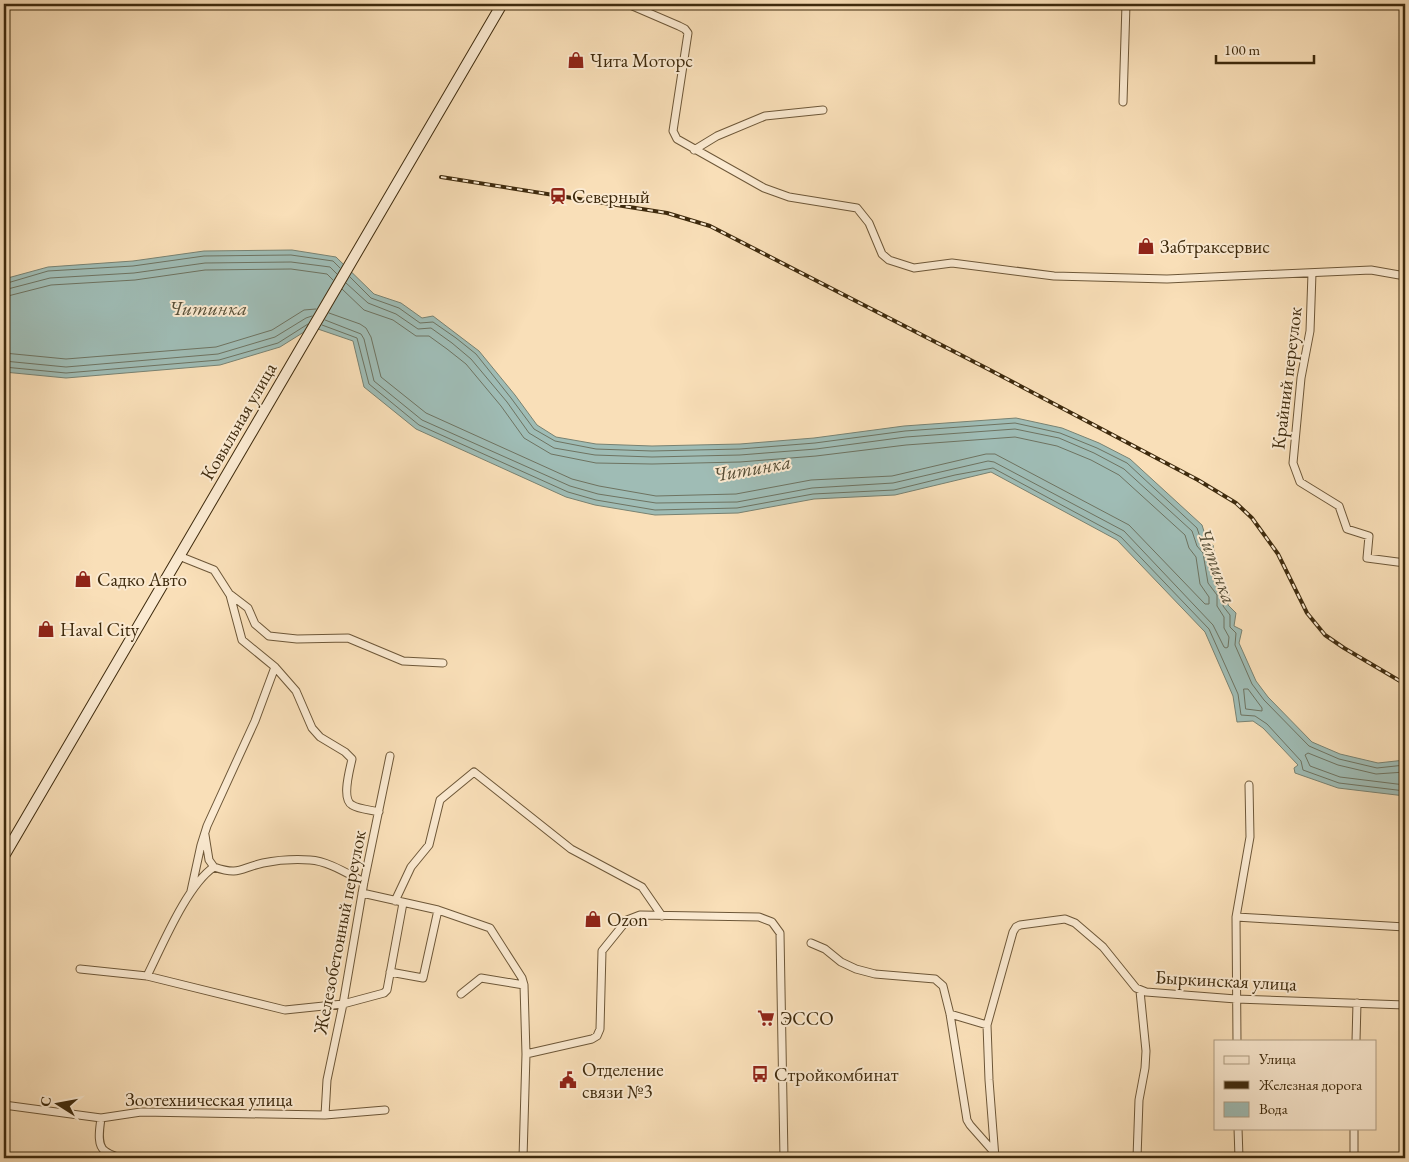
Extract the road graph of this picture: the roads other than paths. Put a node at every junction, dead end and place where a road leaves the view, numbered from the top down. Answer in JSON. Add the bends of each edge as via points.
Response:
{"nodes":[{"id":1,"x":502,"y":4,"type":"edge"},
{"id":2,"x":628,"y":4,"type":"edge"},
{"id":3,"x":1126,"y":4,"type":"edge"},
{"id":4,"x":1123,"y":102,"type":"dead end"},
{"id":5,"x":823,"y":110,"type":"dead end"},
{"id":6,"x":694,"y":150,"type":"junction"},
{"id":7,"x":1312,"y":272,"type":"junction"},
{"id":8,"x":1405,"y":276,"type":"edge"},
{"id":9,"x":179,"y":556,"type":"junction"},
{"id":10,"x":1405,"y":563,"type":"edge"},
{"id":11,"x":230,"y":595,"type":"junction"},
{"id":12,"x":443,"y":663,"type":"dead end"},
{"id":13,"x":275,"y":667,"type":"junction"},
{"id":14,"x":390,"y":756,"type":"dead end"},
{"id":15,"x":1249,"y":785,"type":"dead end"},
{"id":16,"x":379,"y":812,"type":"junction"},
{"id":17,"x":205,"y":832,"type":"junction"},
{"id":18,"x":4,"y":856,"type":"edge"},
{"id":19,"x":214,"y":867,"type":"junction"},
{"id":20,"x":364,"y":882,"type":"junction"},
{"id":21,"x":191,"y":891,"type":"junction"},
{"id":22,"x":362,"y":893,"type":"junction"},
{"id":23,"x":395,"y":901,"type":"junction"},
{"id":24,"x":403,"y":903,"type":"junction"},
{"id":25,"x":438,"y":910,"type":"junction"},
{"id":26,"x":662,"y":916,"type":"junction"},
{"id":27,"x":1236,"y":917,"type":"junction"},
{"id":28,"x":1405,"y":927,"type":"edge"},
{"id":29,"x":811,"y":943,"type":"dead end"},
{"id":30,"x":80,"y":969,"type":"dead end"},
{"id":31,"x":390,"y":972,"type":"junction"},
{"id":32,"x":147,"y":976,"type":"junction"},
{"id":33,"x":524,"y":984,"type":"junction"},
{"id":34,"x":1140,"y":990,"type":"junction"},
{"id":35,"x":461,"y":994,"type":"dead end"},
{"id":36,"x":1236,"y":999,"type":"junction"},
{"id":37,"x":1357,"y":1003,"type":"junction"},
{"id":38,"x":343,"y":1004,"type":"junction"},
{"id":39,"x":1405,"y":1005,"type":"edge"},
{"id":40,"x":950,"y":1014,"type":"junction"},
{"id":41,"x":987,"y":1025,"type":"junction"},
{"id":42,"x":1236,"y":1040,"type":"edge"},
{"id":43,"x":1356,"y":1040,"type":"edge"},
{"id":44,"x":526,"y":1054,"type":"junction"},
{"id":45,"x":4,"y":1105,"type":"edge"},
{"id":46,"x":385,"y":1110,"type":"dead end"},
{"id":47,"x":325,"y":1115,"type":"junction"},
{"id":48,"x":101,"y":1118,"type":"junction"},
{"id":49,"x":1238,"y":1130,"type":"edge"},
{"id":50,"x":1354,"y":1130,"type":"edge"},
{"id":51,"x":994,"y":1154,"type":"edge"},
{"id":52,"x":120,"y":1158,"type":"edge"},
{"id":53,"x":523,"y":1158,"type":"edge"},
{"id":54,"x":784,"y":1158,"type":"edge"},
{"id":55,"x":1137,"y":1158,"type":"edge"},
{"id":56,"x":1239,"y":1158,"type":"edge"},
{"id":57,"x":1354,"y":1158,"type":"edge"}],
"edges":[{"from":1,"to":9,"type":"main road","name":"Ковыльная улица"},
{"from":2,"to":6,"type":"street","via":[[679,26],[688,34],[673,131],[677,139]]},
{"from":3,"to":4,"type":"street"},
{"from":5,"to":6,"type":"street","via":[[765,116],[717,136]]},
{"from":6,"to":7,"type":"street","via":[[764,188],[789,197],[857,208],[869,223],[882,254],[889,260],[914,268],[952,263],[1054,276],[1167,279]]},
{"from":7,"to":8,"type":"street","via":[[1371,270]]},
{"from":7,"to":10,"type":"street","name":"Крайний переулок","via":[[1310,331],[1301,378],[1293,463],[1300,482],[1339,506],[1347,529],[1369,536],[1367,558]]},
{"from":9,"to":11,"type":"street","via":[[214,570]]},
{"from":9,"to":18,"type":"main road","name":"Ковыльная улица"},
{"from":11,"to":12,"type":"street","via":[[248,608],[255,624],[269,636],[297,640],[348,638],[402,661]]},
{"from":11,"to":13,"type":"street","via":[[242,640]]},
{"from":13,"to":16,"type":"street","via":[[296,691],[312,728],[352,759],[346,795],[348,801]]},
{"from":13,"to":17,"type":"street","via":[[255,721]]},
{"from":14,"to":16,"type":"street","name":"Железобетонный переулок"},
{"from":15,"to":27,"type":"street","via":[[1250,837]]},
{"from":16,"to":20,"type":"street","name":"Железобетонный переулок"},
{"from":17,"to":19,"type":"street","via":[[209,860]]},
{"from":17,"to":21,"type":"street"},
{"from":19,"to":20,"type":"street","via":[[239,872],[270,862],[312,860]]},
{"from":19,"to":21,"type":"street"},
{"from":20,"to":22,"type":"street","name":"Железобетонный переулок"},
{"from":21,"to":32,"type":"street"},
{"from":22,"to":23,"type":"street"},
{"from":22,"to":38,"type":"street","name":"Железобетонный переулок"},
{"from":23,"to":24,"type":"street"},
{"from":23,"to":26,"type":"street","via":[[411,867],[428,845],[440,800],[474,772],[571,849],[642,887]]},
{"from":24,"to":25,"type":"street"},
{"from":24,"to":31,"type":"street"},
{"from":25,"to":31,"type":"street","via":[[423,978]]},
{"from":25,"to":33,"type":"street","via":[[490,928]]},
{"from":26,"to":44,"type":"street","via":[[640,915],[627,920],[602,951],[600,1029],[597,1036]]},
{"from":26,"to":54,"type":"street","via":[[759,918],[772,922],[780,933]]},
{"from":27,"to":28,"type":"street"},
{"from":27,"to":36,"type":"street"},
{"from":29,"to":40,"type":"street","via":[[825,949],[840,962],[866,972],[936,979],[943,986]]},
{"from":30,"to":32,"type":"street"},
{"from":31,"to":38,"type":"street","via":[[384,993]]},
{"from":32,"to":38,"type":"street","via":[[285,1010]]},
{"from":33,"to":35,"type":"street","via":[[481,978]]},
{"from":33,"to":44,"type":"street"},
{"from":34,"to":36,"type":"street","name":"Быркинская улица"},
{"from":34,"to":41,"type":"street","name":"Быркинская улица","via":[[1103,947],[1075,923],[1065,919],[1016,927]]},
{"from":34,"to":55,"type":"street","via":[[1146,1051],[1139,1100]]},
{"from":36,"to":37,"type":"street","name":"Быркинская улица"},
{"from":36,"to":42,"type":"street"},
{"from":37,"to":39,"type":"street","name":"Быркинская улица"},
{"from":37,"to":43,"type":"street"},
{"from":38,"to":47,"type":"street","name":"Железобетонный переулок","via":[[327,1080]]},
{"from":40,"to":41,"type":"street"},
{"from":40,"to":51,"type":"street","via":[[967,1120]]},
{"from":41,"to":51,"type":"street"},
{"from":44,"to":53,"type":"street"},
{"from":45,"to":48,"type":"street","name":"Зоотехническая улица"},
{"from":46,"to":47,"type":"street","name":"Зоотехническая улица"},
{"from":47,"to":48,"type":"street","name":"Зоотехническая улица","via":[[141,1112]]},
{"from":48,"to":52,"type":"street","via":[[101,1148]]},
{"from":49,"to":56,"type":"street"},
{"from":50,"to":57,"type":"street"}]}
